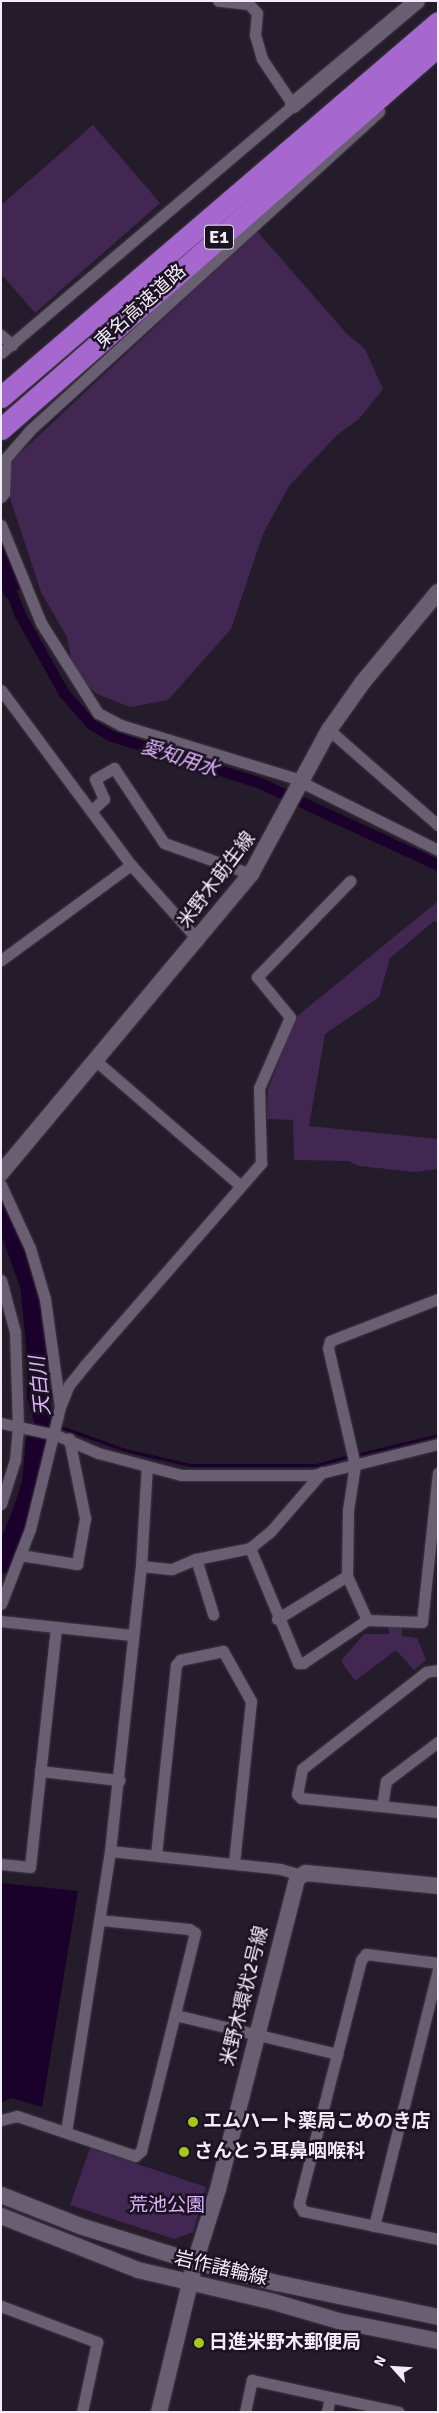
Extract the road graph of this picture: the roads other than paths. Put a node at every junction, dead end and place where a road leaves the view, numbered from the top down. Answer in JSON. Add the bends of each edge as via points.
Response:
{"nodes":[{"id":1,"x":218,"y":1,"type":"edge"},
{"id":2,"x":418,"y":1,"type":"edge"},
{"id":3,"x":438,"y":22,"type":"edge"},
{"id":4,"x":438,"y":46,"type":"edge"},
{"id":5,"x":438,"y":58,"type":"edge"},
{"id":6,"x":293,"y":105,"type":"junction"},
{"id":7,"x":1,"y":335,"type":"edge"},
{"id":8,"x":12,"y":345,"type":"junction"},
{"id":9,"x":1,"y":353,"type":"edge"},
{"id":10,"x":1,"y":397,"type":"edge"},
{"id":11,"x":1,"y":429,"type":"edge"},
{"id":12,"x":1,"y":498,"type":"edge"},
{"id":13,"x":1,"y":525,"type":"edge"},
{"id":14,"x":438,"y":592,"type":"edge"},
{"id":15,"x":1,"y":690,"type":"edge"},
{"id":16,"x":329,"y":730,"type":"junction"},
{"id":17,"x":301,"y":783,"type":"junction"},
{"id":18,"x":91,"y":811,"type":"junction"},
{"id":19,"x":438,"y":825,"type":"edge"},
{"id":20,"x":438,"y":850,"type":"edge"},
{"id":21,"x":131,"y":865,"type":"junction"},
{"id":22,"x":251,"y":874,"type":"junction"},
{"id":23,"x":350,"y":881,"type":"dead end"},
{"id":24,"x":198,"y":940,"type":"junction"},
{"id":25,"x":1,"y":960,"type":"edge"},
{"id":26,"x":96,"y":1061,"type":"junction"},
{"id":27,"x":1,"y":1173,"type":"edge"},
{"id":28,"x":1,"y":1185,"type":"edge"},
{"id":29,"x":241,"y":1186,"type":"junction"},
{"id":30,"x":1,"y":1280,"type":"edge"},
{"id":31,"x":438,"y":1299,"type":"edge"},
{"id":32,"x":60,"y":1407,"type":"junction"},
{"id":33,"x":1,"y":1423,"type":"edge"},
{"id":34,"x":18,"y":1427,"type":"junction"},
{"id":35,"x":56,"y":1435,"type":"junction"},
{"id":36,"x":69,"y":1439,"type":"junction"},
{"id":37,"x":438,"y":1444,"type":"edge"},
{"id":38,"x":356,"y":1465,"type":"junction"},
{"id":39,"x":147,"y":1466,"type":"junction"},
{"id":40,"x":322,"y":1472,"type":"junction"},
{"id":41,"x":438,"y":1473,"type":"edge"},
{"id":42,"x":1,"y":1504,"type":"edge"},
{"id":43,"x":250,"y":1548,"type":"junction"},
{"id":44,"x":20,"y":1555,"type":"junction"},
{"id":45,"x":196,"y":1559,"type":"junction"},
{"id":46,"x":141,"y":1566,"type":"junction"},
{"id":47,"x":347,"y":1576,"type":"junction"},
{"id":48,"x":1,"y":1604,"type":"edge"},
{"id":49,"x":213,"y":1614,"type":"dead end"},
{"id":50,"x":278,"y":1619,"type":"junction"},
{"id":51,"x":368,"y":1620,"type":"junction"},
{"id":52,"x":1,"y":1621,"type":"edge"},
{"id":53,"x":56,"y":1627,"type":"junction"},
{"id":54,"x":133,"y":1635,"type":"junction"},
{"id":55,"x":438,"y":1670,"type":"edge"},
{"id":56,"x":438,"y":1742,"type":"edge"},
{"id":57,"x":40,"y":1771,"type":"junction"},
{"id":58,"x":119,"y":1780,"type":"junction"},
{"id":59,"x":382,"y":1806,"type":"junction"},
{"id":60,"x":438,"y":1812,"type":"edge"},
{"id":61,"x":110,"y":1851,"type":"junction"},
{"id":62,"x":156,"y":1855,"type":"junction"},
{"id":63,"x":234,"y":1863,"type":"junction"},
{"id":64,"x":1,"y":1864,"type":"edge"},
{"id":65,"x":301,"y":1875,"type":"junction"},
{"id":66,"x":438,"y":1886,"type":"edge"},
{"id":67,"x":101,"y":1920,"type":"junction"},
{"id":68,"x":438,"y":1963,"type":"edge"},
{"id":69,"x":438,"y":1970,"type":"edge"},
{"id":70,"x":175,"y":2015,"type":"junction"},
{"id":71,"x":256,"y":2034,"type":"junction"},
{"id":72,"x":337,"y":2054,"type":"junction"},
{"id":73,"x":1,"y":2120,"type":"edge"},
{"id":74,"x":66,"y":2132,"type":"junction"},
{"id":75,"x":1,"y":2195,"type":"edge"},
{"id":76,"x":1,"y":2216,"type":"edge"},
{"id":77,"x":374,"y":2226,"type":"junction"},
{"id":78,"x":438,"y":2239,"type":"edge"},
{"id":79,"x":195,"y":2262,"type":"junction"},
{"id":80,"x":190,"y":2282,"type":"junction"},
{"id":81,"x":2,"y":2308,"type":"edge"},
{"id":82,"x":438,"y":2317,"type":"edge"},
{"id":83,"x":438,"y":2341,"type":"edge"},
{"id":84,"x":330,"y":2397,"type":"junction"},
{"id":85,"x":82,"y":2412,"type":"edge"},
{"id":86,"x":159,"y":2412,"type":"edge"},
{"id":87,"x":245,"y":2412,"type":"edge"},
{"id":88,"x":326,"y":2412,"type":"edge"},
{"id":89,"x":399,"y":2412,"type":"edge"}],
"edges":[{"from":1,"to":6,"type":"street","via":[[249,4],[256,13],[255,35],[262,59]]},
{"from":2,"to":6,"type":"main road"},
{"from":3,"to":10,"type":"highway","name":"東名高速道路","number":"E1"},
{"from":4,"to":11,"type":"highway","name":"東名高速道路","number":"E1"},
{"from":5,"to":12,"type":"street","via":[[30,432],[5,459],[4,494]]},
{"from":6,"to":8,"type":"street"},
{"from":7,"to":8,"type":"street"},
{"from":8,"to":9,"type":"street"},
{"from":13,"to":17,"type":"street","via":[[41,623],[98,713],[121,726]]},
{"from":14,"to":16,"type":"main road","name":"米野木莇生線","via":[[363,682]]},
{"from":15,"to":18,"type":"street"},
{"from":16,"to":17,"type":"main road","name":"米野木莇生線"},
{"from":16,"to":19,"type":"street"},
{"from":17,"to":20,"type":"street"},
{"from":17,"to":22,"type":"main road","name":"米野木莇生線"},
{"from":18,"to":21,"type":"street"},
{"from":18,"to":22,"type":"street","via":[[104,799],[95,778],[114,768],[164,843]]},
{"from":21,"to":24,"type":"street"},
{"from":21,"to":25,"type":"street"},
{"from":22,"to":24,"type":"main road","name":"米野木莇生線"},
{"from":23,"to":29,"type":"street","via":[[257,977],[290,1017],[259,1088],[261,1163]]},
{"from":24,"to":26,"type":"main road","name":"米野木莇生線"},
{"from":26,"to":27,"type":"main road","name":"米野木莇生線"},
{"from":26,"to":29,"type":"street"},
{"from":28,"to":32,"type":"street","via":[[30,1248],[45,1299]]},
{"from":29,"to":32,"type":"street","via":[[84,1365]]},
{"from":30,"to":34,"type":"street","via":[[15,1332]]},
{"from":31,"to":38,"type":"street","via":[[330,1340],[328,1348]]},
{"from":32,"to":35,"type":"street"},
{"from":33,"to":34,"type":"street"},
{"from":34,"to":35,"type":"street"},
{"from":34,"to":42,"type":"street","via":[[15,1460]]},
{"from":35,"to":36,"type":"street"},
{"from":35,"to":44,"type":"street"},
{"from":36,"to":39,"type":"street","via":[[98,1453]]},
{"from":36,"to":44,"type":"street","via":[[85,1518],[77,1564]]},
{"from":37,"to":38,"type":"street"},
{"from":38,"to":40,"type":"street"},
{"from":38,"to":47,"type":"street","via":[[348,1510]]},
{"from":39,"to":40,"type":"street","via":[[181,1474]]},
{"from":39,"to":46,"type":"street"},
{"from":40,"to":43,"type":"street","via":[[270,1532]]},
{"from":41,"to":51,"type":"street","via":[[422,1622]]},
{"from":43,"to":45,"type":"street"},
{"from":43,"to":50,"type":"street"},
{"from":44,"to":48,"type":"street"},
{"from":45,"to":46,"type":"street","via":[[172,1568]]},
{"from":45,"to":49,"type":"street"},
{"from":46,"to":54,"type":"street"},
{"from":47,"to":50,"type":"street"},
{"from":47,"to":51,"type":"street"},
{"from":50,"to":51,"type":"street","via":[[298,1663]]},
{"from":52,"to":53,"type":"street"},
{"from":53,"to":54,"type":"street"},
{"from":53,"to":57,"type":"street"},
{"from":54,"to":58,"type":"street"},
{"from":55,"to":59,"type":"street","via":[[426,1672],[300,1772],[297,1794],[302,1798]]},
{"from":56,"to":59,"type":"street","via":[[386,1782]]},
{"from":57,"to":58,"type":"street"},
{"from":57,"to":64,"type":"street","via":[[30,1867]]},
{"from":58,"to":61,"type":"street"},
{"from":59,"to":60,"type":"street"},
{"from":61,"to":62,"type":"street"},
{"from":61,"to":67,"type":"street"},
{"from":62,"to":63,"type":"street"},
{"from":62,"to":63,"type":"street","via":[[176,1665],[180,1660],[223,1651],[251,1701]]},
{"from":63,"to":65,"type":"street"},
{"from":65,"to":66,"type":"main road"},
{"from":65,"to":71,"type":"main road","name":"米野木環状2号線","via":[[295,1884]]},
{"from":67,"to":70,"type":"street","via":[[189,1929],[195,1933]]},
{"from":67,"to":74,"type":"street"},
{"from":68,"to":72,"type":"street","via":[[364,1956]]},
{"from":69,"to":77,"type":"street"},
{"from":70,"to":71,"type":"street"},
{"from":70,"to":74,"type":"street","via":[[138,2156]]},
{"from":71,"to":72,"type":"street"},
{"from":71,"to":79,"type":"main road","name":"米野木環状2号線","via":[[218,2189]]},
{"from":72,"to":77,"type":"street","via":[[299,2204],[304,2211]]},
{"from":73,"to":74,"type":"street","via":[[17,2116]]},
{"from":75,"to":79,"type":"main road","name":"岩作諸輪線","via":[[80,2226]]},
{"from":76,"to":80,"type":"main road","name":"岩作諸輪線","via":[[138,2270]]},
{"from":77,"to":78,"type":"street"},
{"from":79,"to":80,"type":"main road","name":"米野木環状2号線"},
{"from":79,"to":82,"type":"main road","name":"岩作諸輪線"},
{"from":80,"to":83,"type":"main road","name":"岩作諸輪線","via":[[339,2321]]},
{"from":80,"to":86,"type":"main road","name":"米野木環状2号線"},
{"from":81,"to":85,"type":"street","via":[[97,2342]]},
{"from":84,"to":87,"type":"street","via":[[252,2380]]},
{"from":84,"to":88,"type":"street"},
{"from":84,"to":89,"type":"street"}]}
